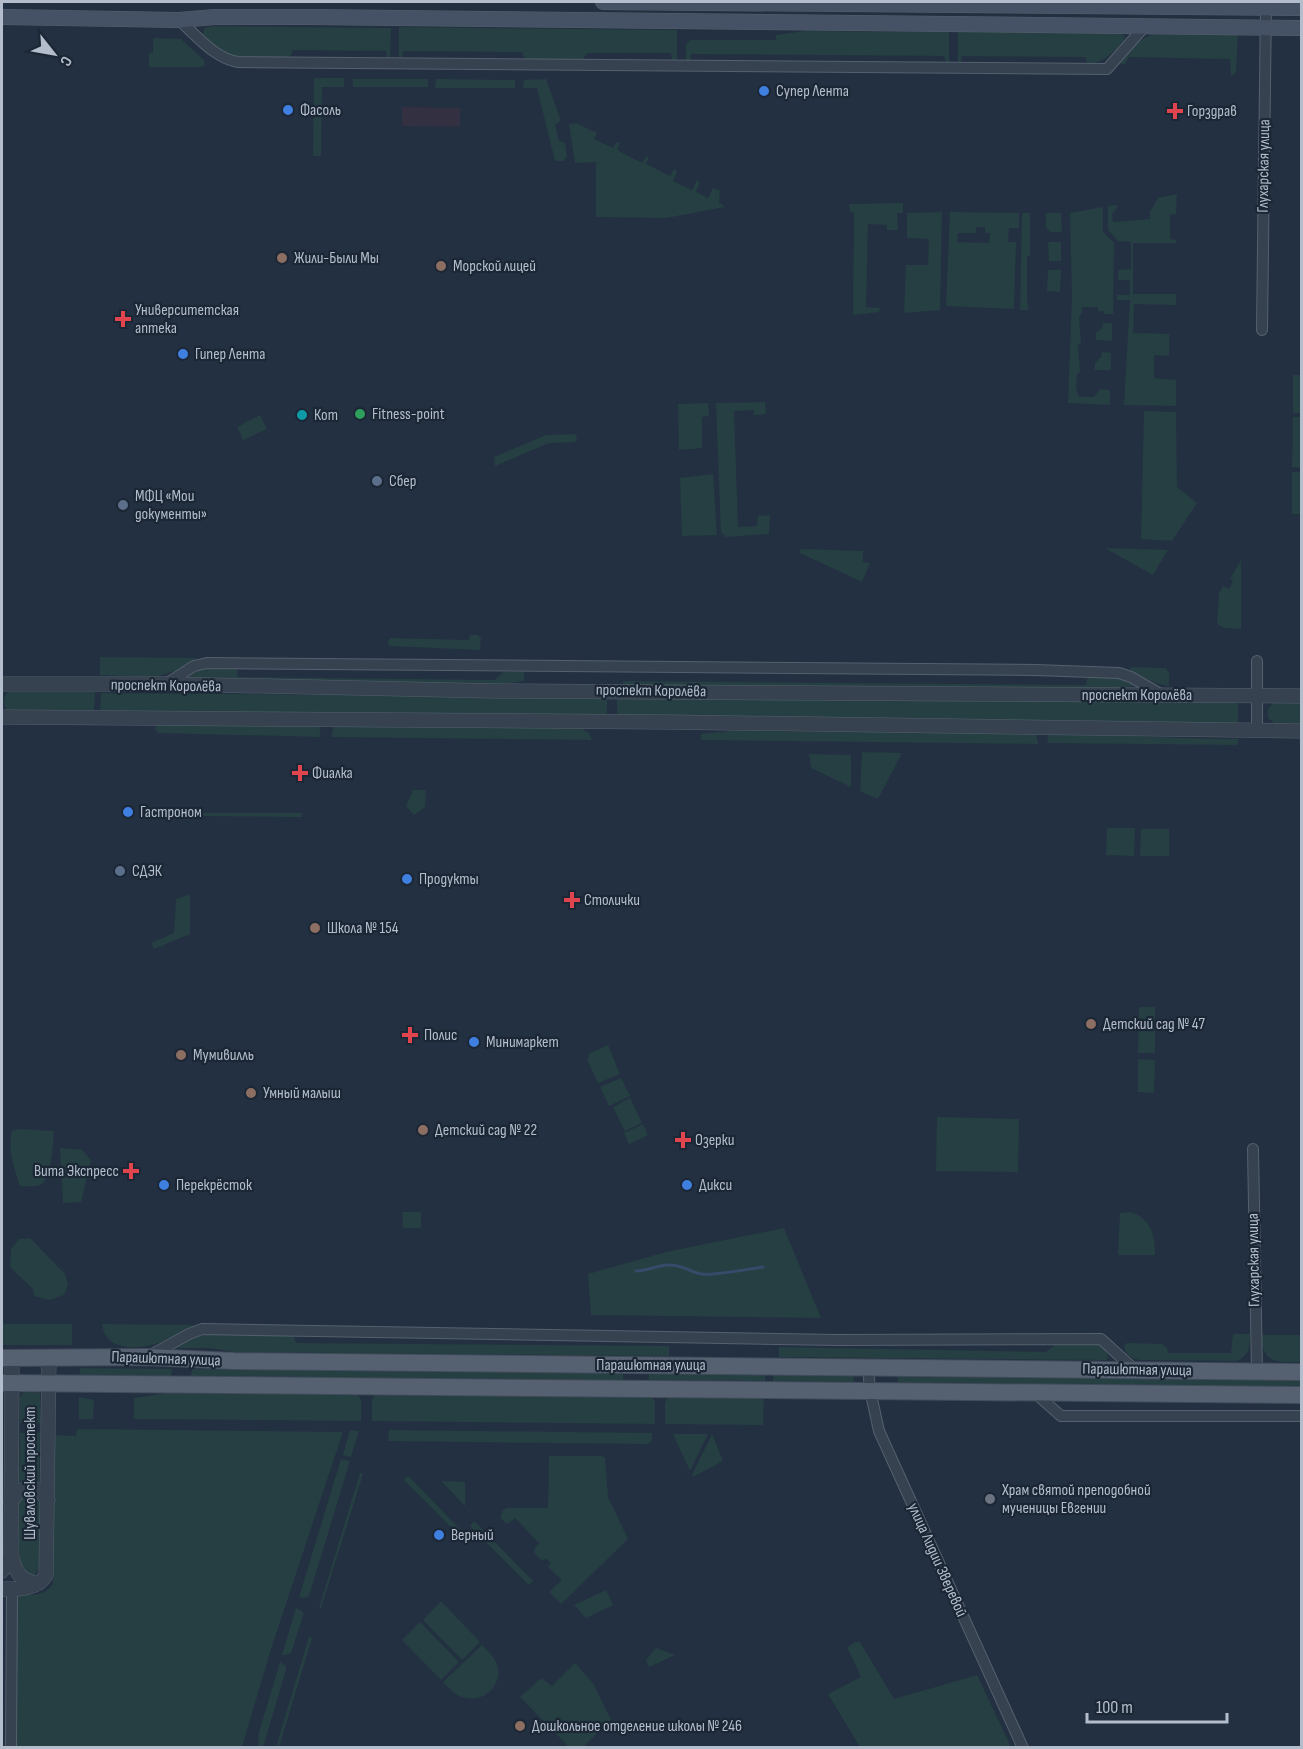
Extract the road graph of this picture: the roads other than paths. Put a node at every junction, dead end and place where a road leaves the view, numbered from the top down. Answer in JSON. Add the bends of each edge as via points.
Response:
{"nodes":[{"id":1,"x":24,"y":2,"type":"edge"},
{"id":2,"x":603,"y":2,"type":"edge"},
{"id":3,"x":1076,"y":4,"type":"edge"},
{"id":4,"x":1266,"y":5,"type":"edge"},
{"id":5,"x":1302,"y":8,"type":"edge"},
{"id":6,"x":2,"y":17,"type":"edge"},
{"id":7,"x":24,"y":18,"type":"junction"},
{"id":8,"x":179,"y":20,"type":"junction"},
{"id":9,"x":1145,"y":26,"type":"junction"},
{"id":10,"x":1266,"y":28,"type":"junction"},
{"id":11,"x":1302,"y":28,"type":"edge"},
{"id":12,"x":1262,"y":330,"type":"dead end"},
{"id":13,"x":1257,"y":661,"type":"dead end"},
{"id":14,"x":2,"y":684,"type":"edge"},
{"id":15,"x":166,"y":684,"type":"junction"},
{"id":16,"x":1162,"y":695,"type":"junction"},
{"id":17,"x":1257,"y":695,"type":"junction"},
{"id":18,"x":1302,"y":696,"type":"edge"},
{"id":19,"x":2,"y":717,"type":"edge"},
{"id":20,"x":1257,"y":731,"type":"junction"},
{"id":21,"x":1302,"y":731,"type":"edge"},
{"id":22,"x":1253,"y":1149,"type":"dead end"},
{"id":23,"x":7,"y":1358,"type":"edge"},
{"id":24,"x":49,"y":1358,"type":"junction"},
{"id":25,"x":146,"y":1358,"type":"junction"},
{"id":26,"x":189,"y":1360,"type":"junction"},
{"id":27,"x":628,"y":1365,"type":"junction"},
{"id":28,"x":868,"y":1367,"type":"junction"},
{"id":29,"x":1135,"y":1370,"type":"junction"},
{"id":30,"x":1257,"y":1371,"type":"junction"},
{"id":31,"x":1302,"y":1372,"type":"edge"},
{"id":32,"x":7,"y":1383,"type":"edge"},
{"id":33,"x":49,"y":1384,"type":"junction"},
{"id":34,"x":188,"y":1384,"type":"junction"},
{"id":35,"x":630,"y":1388,"type":"junction"},
{"id":36,"x":870,"y":1390,"type":"junction"},
{"id":37,"x":1035,"y":1393,"type":"junction"},
{"id":38,"x":1302,"y":1395,"type":"edge"},
{"id":39,"x":1302,"y":1416,"type":"edge"},
{"id":40,"x":48,"y":1500,"type":"junction"},
{"id":41,"x":11,"y":1502,"type":"junction"},
{"id":42,"x":11,"y":1555,"type":"junction"},
{"id":43,"x":2,"y":1571,"type":"edge"},
{"id":44,"x":37,"y":1584,"type":"junction"},
{"id":45,"x":7,"y":1589,"type":"edge"},
{"id":46,"x":11,"y":1748,"type":"edge"},
{"id":47,"x":1023,"y":1748,"type":"edge"}],
"edges":[{"from":1,"to":7,"type":"main road"},
{"from":2,"to":3,"type":"main road"},
{"from":3,"to":4,"type":"main road"},
{"from":4,"to":5,"type":"main road"},
{"from":4,"to":10,"type":"street","name":"Глухарская улица"},
{"from":6,"to":7,"type":"main road"},
{"from":7,"to":8,"type":"main road"},
{"from":8,"to":9,"type":"main road","via":[[308,17]]},
{"from":8,"to":9,"type":"street","via":[[216,54],[238,62],[980,69],[1107,69]]},
{"from":9,"to":10,"type":"main road"},
{"from":10,"to":11,"type":"main road"},
{"from":10,"to":12,"type":"street","name":"Глухарская улица"},
{"from":13,"to":17,"type":"street"},
{"from":14,"to":15,"type":"street","name":"проспект Королёва"},
{"from":15,"to":16,"type":"street","name":"проспект Королёва","via":[[496,691]]},
{"from":15,"to":16,"type":"street","via":[[194,666],[207,663],[1024,670],[1119,673]]},
{"from":16,"to":17,"type":"street","name":"проспект Королёва"},
{"from":17,"to":18,"type":"street","name":"проспект Королёва"},
{"from":17,"to":20,"type":"street"},
{"from":19,"to":20,"type":"street","name":"проспект Королёва"},
{"from":20,"to":21,"type":"street","name":"проспект Королёва"},
{"from":22,"to":30,"type":"street","name":"Глухарская улица"},
{"from":23,"to":24,"type":"main road","name":"Парашютная улица"},
{"from":23,"to":32,"type":"street","name":"Шуваловский проспект"},
{"from":24,"to":25,"type":"main road","name":"Парашютная улица"},
{"from":24,"to":33,"type":"street","name":"Шуваловский проспект"},
{"from":25,"to":26,"type":"main road","name":"Парашютная улица"},
{"from":25,"to":29,"type":"street","via":[[202,1329],[838,1340],[1101,1339]]},
{"from":26,"to":27,"type":"main road","name":"Парашютная улица"},
{"from":26,"to":34,"type":"main road","via":[[179,1373]]},
{"from":27,"to":28,"type":"main road","name":"Парашютная улица"},
{"from":27,"to":35,"type":"main road","via":[[638,1372]]},
{"from":28,"to":29,"type":"main road","name":"Парашютная улица"},
{"from":28,"to":36,"type":"street","name":"улица Лидии Зверевой"},
{"from":29,"to":30,"type":"main road","name":"Парашютная улица"},
{"from":30,"to":31,"type":"main road","name":"Парашютная улица"},
{"from":32,"to":33,"type":"main road","name":"Парашютная улица"},
{"from":32,"to":41,"type":"street","name":"Шуваловский проспект"},
{"from":33,"to":34,"type":"main road","name":"Парашютная улица"},
{"from":33,"to":40,"type":"street","name":"Шуваловский проспект"},
{"from":34,"to":35,"type":"main road","name":"Парашютная улица"},
{"from":35,"to":36,"type":"main road","name":"Парашютная улица"},
{"from":36,"to":37,"type":"main road","name":"Парашютная улица"},
{"from":36,"to":47,"type":"street","name":"улица Лидии Зверевой","via":[[879,1431]]},
{"from":37,"to":38,"type":"main road","name":"Парашютная улица"},
{"from":37,"to":39,"type":"street","via":[[1061,1416]]},
{"from":40,"to":41,"type":"street","via":[[30,1487],[19,1491]]},
{"from":40,"to":44,"type":"street","name":"Шуваловский проспект","via":[[48,1568],[43,1581]]},
{"from":41,"to":42,"type":"street","name":"Шуваловский проспект"},
{"from":42,"to":43,"type":"street","name":"Шуваловский проспект"},
{"from":42,"to":44,"type":"street","name":"Шуваловский проспект","via":[[18,1575]]},
{"from":44,"to":45,"type":"street"},
{"from":45,"to":46,"type":"street"}]}
